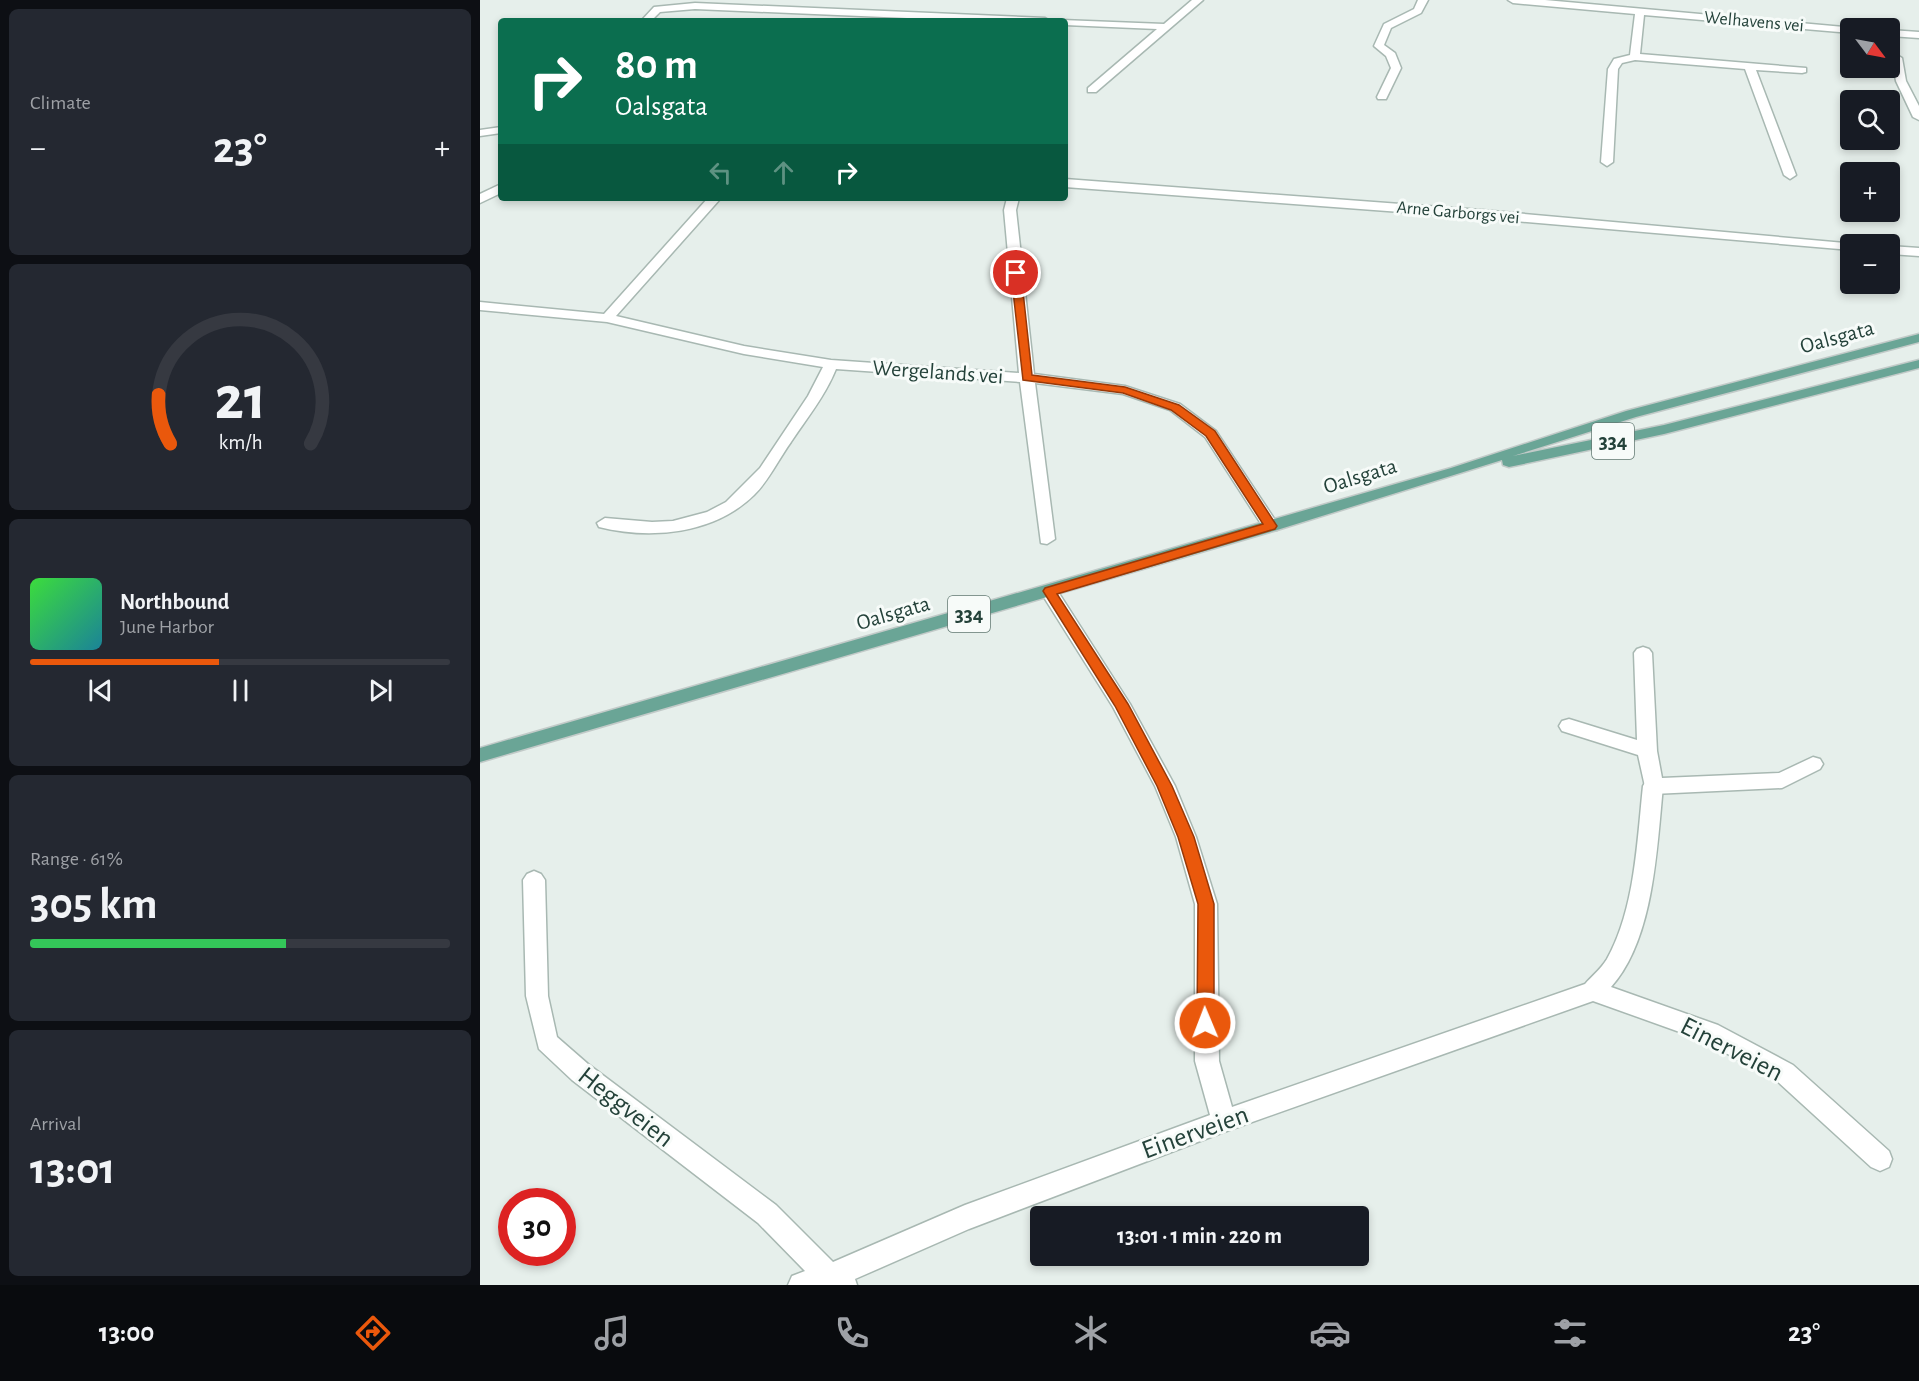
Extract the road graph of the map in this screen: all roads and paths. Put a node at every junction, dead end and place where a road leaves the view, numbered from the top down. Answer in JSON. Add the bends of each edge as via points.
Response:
{"nodes":[{"id":1,"x":1198,"y":0,"type":"edge"},
{"id":2,"x":1424,"y":0,"type":"edge"},
{"id":3,"x":1513,"y":0,"type":"edge"},
{"id":4,"x":1640,"y":12,"type":"junction"},
{"id":5,"x":649,"y":18,"type":"edge"},
{"id":6,"x":934,"y":18,"type":"edge"},
{"id":7,"x":1068,"y":22,"type":"edge"},
{"id":8,"x":1168,"y":27,"type":"junction"},
{"id":9,"x":1840,"y":29,"type":"edge"},
{"id":10,"x":1900,"y":34,"type":"edge"},
{"id":11,"x":1919,"y":36,"type":"edge"},
{"id":12,"x":1635,"y":57,"type":"junction"},
{"id":13,"x":1750,"y":67,"type":"junction"},
{"id":14,"x":1802,"y":70,"type":"dead end"},
{"id":15,"x":1900,"y":73,"type":"edge"},
{"id":16,"x":1092,"y":90,"type":"dead end"},
{"id":17,"x":1382,"y":97,"type":"dead end"},
{"id":18,"x":1919,"y":117,"type":"edge"},
{"id":19,"x":498,"y":130,"type":"edge"},
{"id":20,"x":480,"y":133,"type":"edge"},
{"id":21,"x":1607,"y":162,"type":"dead end"},
{"id":22,"x":1790,"y":175,"type":"dead end"},
{"id":23,"x":1068,"y":183,"type":"edge"},
{"id":24,"x":498,"y":190,"type":"edge"},
{"id":25,"x":480,"y":199,"type":"edge"},
{"id":26,"x":712,"y":201,"type":"edge"},
{"id":27,"x":1012,"y":201,"type":"edge"},
{"id":28,"x":1840,"y":245,"type":"edge"},
{"id":29,"x":1900,"y":251,"type":"edge"},
{"id":30,"x":1919,"y":252,"type":"edge"},
{"id":31,"x":480,"y":306,"type":"edge"},
{"id":32,"x":607,"y":318,"type":"junction"},
{"id":33,"x":1919,"y":339,"type":"edge"},
{"id":34,"x":1919,"y":363,"type":"edge"},
{"id":35,"x":831,"y":364,"type":"junction"},
{"id":36,"x":1027,"y":378,"type":"junction"},
{"id":37,"x":1457,"y":471,"type":"junction"},
{"id":38,"x":605,"y":523,"type":"dead end"},
{"id":39,"x":1270,"y":526,"type":"junction"},
{"id":40,"x":1047,"y":539,"type":"dead end"},
{"id":41,"x":1049,"y":591,"type":"junction"},
{"id":42,"x":1643,"y":653,"type":"dead end"},
{"id":43,"x":1569,"y":726,"type":"dead end"},
{"id":44,"x":1647,"y":751,"type":"junction"},
{"id":45,"x":480,"y":755,"type":"edge"},
{"id":46,"x":1813,"y":764,"type":"dead end"},
{"id":47,"x":1653,"y":786,"type":"junction"},
{"id":48,"x":534,"y":880,"type":"dead end"},
{"id":49,"x":1593,"y":991,"type":"junction"},
{"id":50,"x":1224,"y":1121,"type":"junction"},
{"id":51,"x":1880,"y":1159,"type":"dead end"},
{"id":52,"x":837,"y":1281,"type":"edge"},
{"id":53,"x":801,"y":1285,"type":"edge"}],
"edges":[{"from":1,"to":8,"type":"street"},
{"from":2,"to":17,"type":"street","via":[[1418,11],[1388,26],[1379,46],[1391,55],[1396,68]]},
{"from":3,"to":4,"type":"street","name":"Welhavens vei"},
{"from":4,"to":9,"type":"street","name":"Welhavens vei"},
{"from":4,"to":12,"type":"street"},
{"from":5,"to":6,"type":"street","via":[[657,9],[695,6]]},
{"from":7,"to":8,"type":"street"},
{"from":8,"to":16,"type":"street"},
{"from":10,"to":11,"type":"street"},
{"from":12,"to":13,"type":"street"},
{"from":12,"to":21,"type":"street","via":[[1618,61],[1612,69]]},
{"from":13,"to":14,"type":"street"},
{"from":13,"to":22,"type":"street"},
{"from":15,"to":18,"type":"street"},
{"from":19,"to":20,"type":"street"},
{"from":23,"to":28,"type":"street","name":"Arne Garborgs vei"},
{"from":24,"to":25,"type":"street"},
{"from":26,"to":32,"type":"street"},
{"from":27,"to":36,"type":"street"},
{"from":29,"to":30,"type":"street"},
{"from":31,"to":32,"type":"street","name":"Wergelands vei"},
{"from":32,"to":35,"type":"street","name":"Wergelands vei","via":[[733,348]]},
{"from":33,"to":37,"type":"main road","name":"Oalsgata","number":"334","via":[[1631,414]]},
{"from":34,"to":37,"type":"main road","name":"Oalsgata","number":"334","via":[[1566,452]]},
{"from":35,"to":36,"type":"street","name":"Wergelands vei"},
{"from":35,"to":38,"type":"street","via":[[822,389],[779,447],[767,471],[728,508],[703,521],[679,527]]},
{"from":36,"to":39,"type":"street","name":"Wergelands vei","via":[[1125,390],[1175,407],[1211,434]]},
{"from":36,"to":40,"type":"street"},
{"from":37,"to":39,"type":"main road","name":"Oalsgata","number":"334"},
{"from":39,"to":41,"type":"main road","name":"Oalsgata","number":"334"},
{"from":41,"to":45,"type":"main road","name":"Oalsgata","number":"334"},
{"from":41,"to":50,"type":"street","via":[[1121,704],[1165,786],[1186,837],[1206,904],[1207,1061]]},
{"from":42,"to":44,"type":"street","name":"Einerveien"},
{"from":43,"to":44,"type":"street"},
{"from":44,"to":47,"type":"street","name":"Einerveien"},
{"from":46,"to":47,"type":"street","via":[[1782,780]]},
{"from":47,"to":49,"type":"street","name":"Einerveien","via":[[1632,924],[1614,967]]},
{"from":48,"to":52,"type":"street","name":"Heggveien","via":[[537,996],[547,1042],[580,1072],[767,1214]]},
{"from":49,"to":50,"type":"street","name":"Einerveien"},
{"from":49,"to":51,"type":"street","name":"Einerveien","via":[[1710,1032],[1785,1073]]},
{"from":50,"to":52,"type":"street","name":"Einerveien","via":[[965,1218]]},
{"from":52,"to":53,"type":"street","name":"Einerveien"}]}
